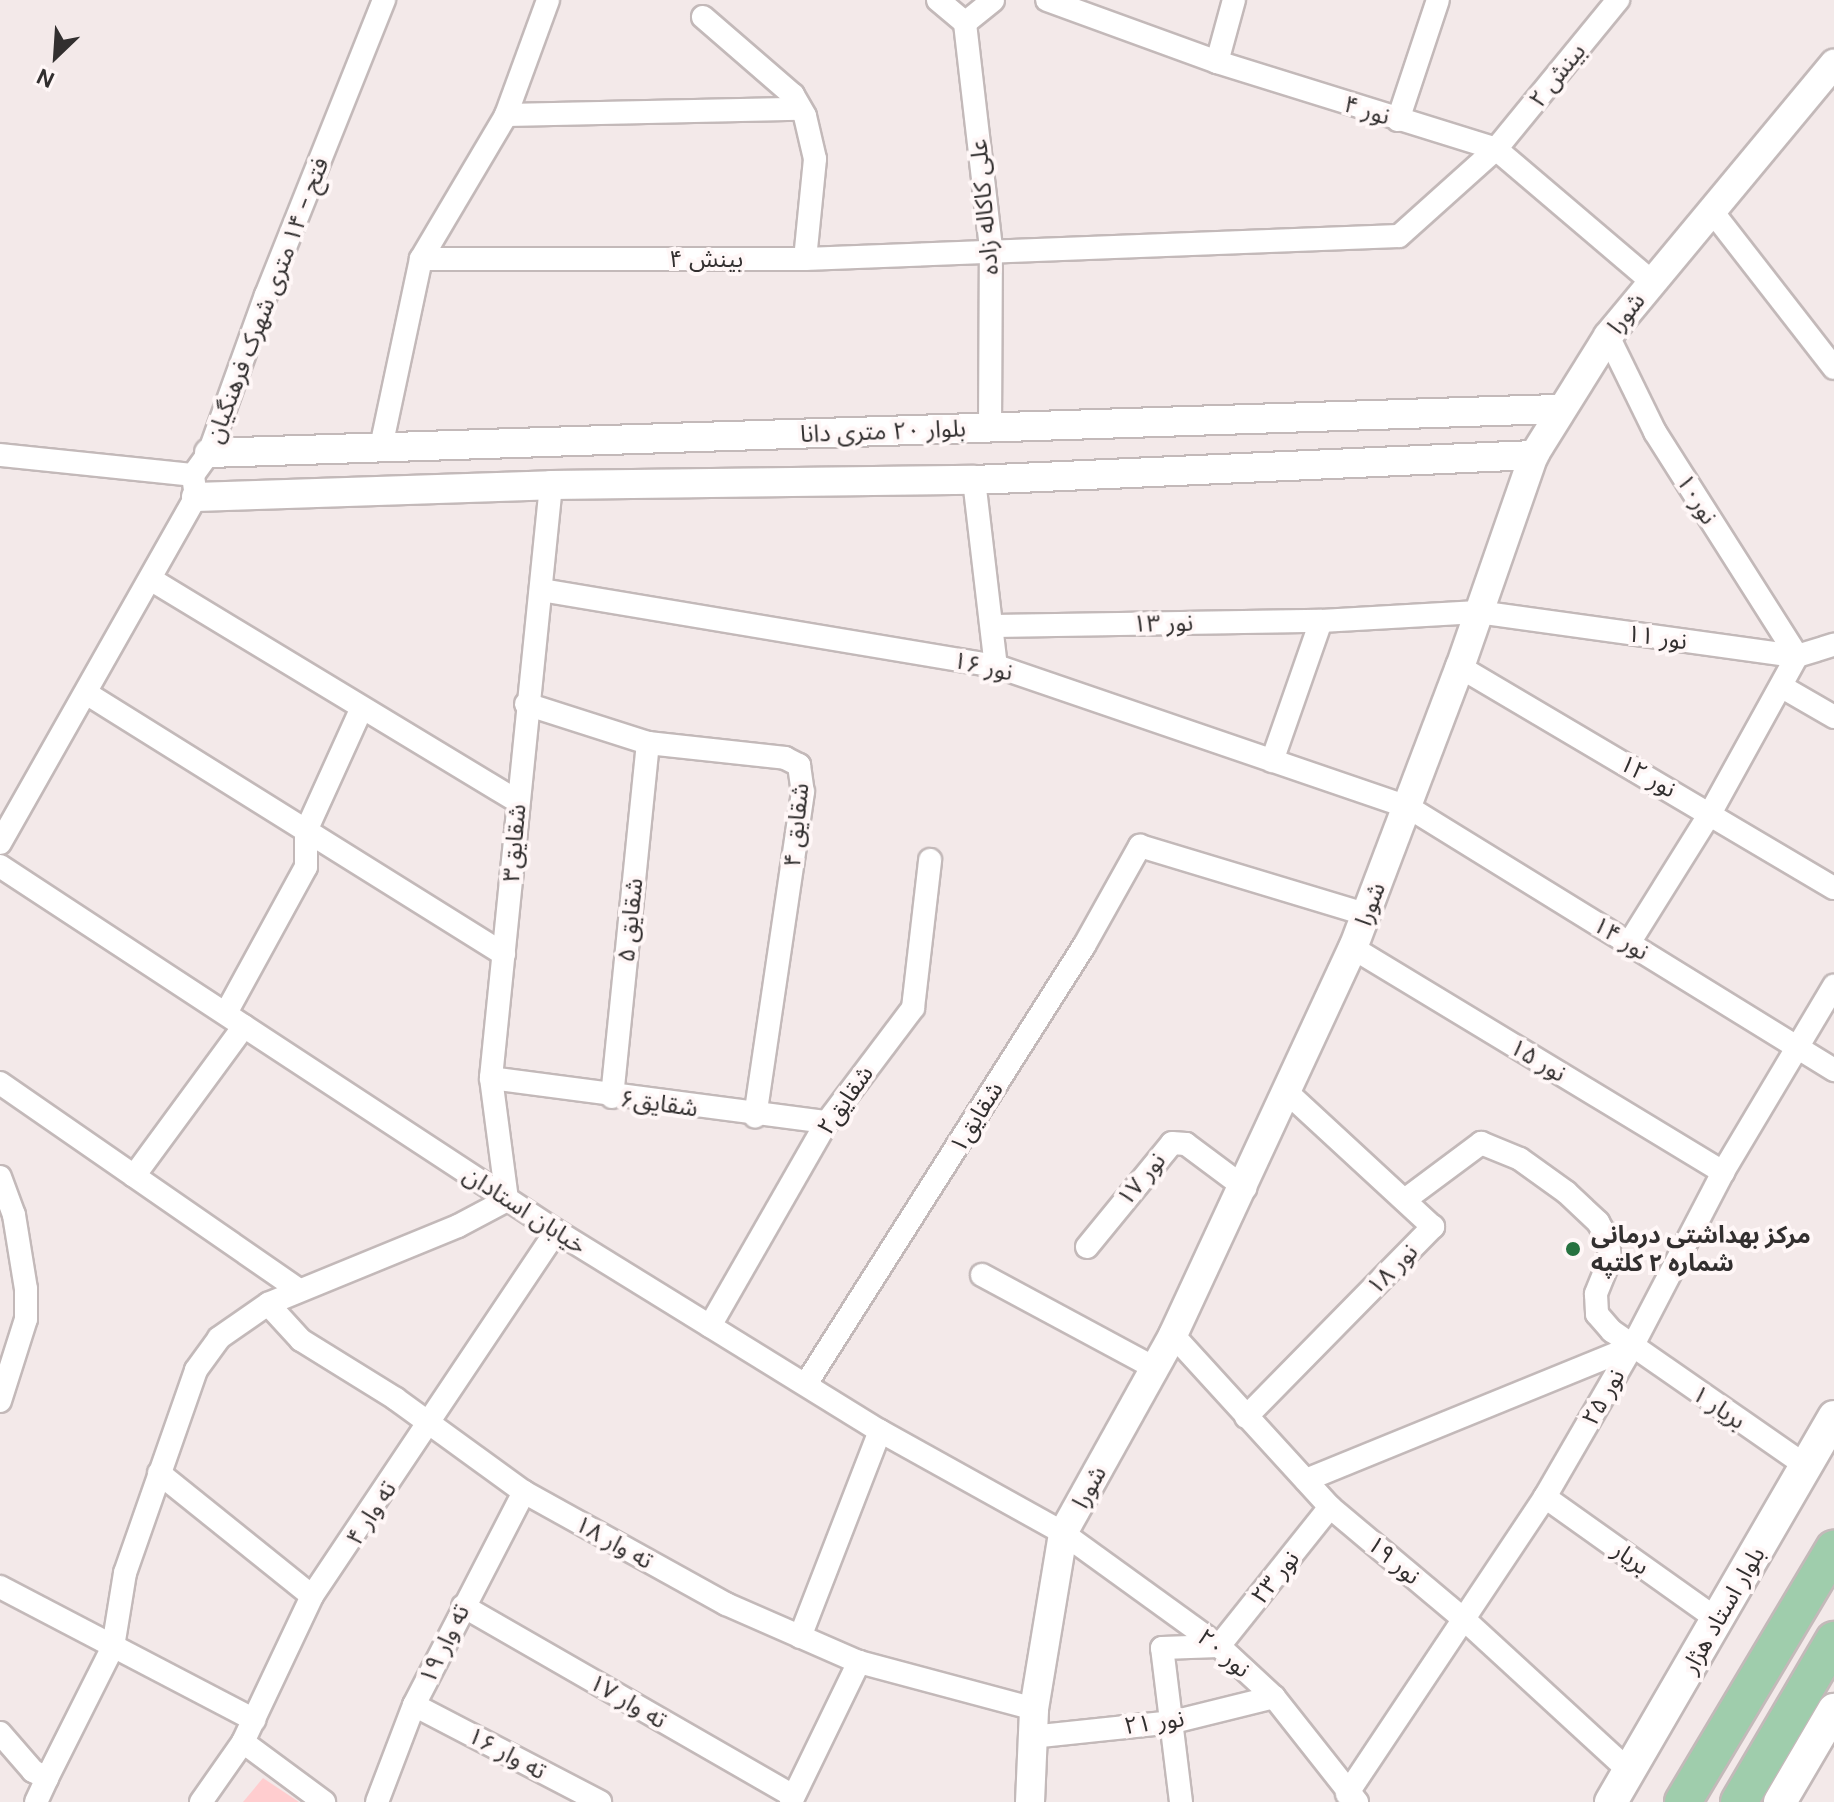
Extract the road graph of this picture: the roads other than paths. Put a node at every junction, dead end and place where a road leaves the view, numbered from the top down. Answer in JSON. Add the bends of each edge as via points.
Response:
{"nodes":[{"id":1,"x":384,"y":0,"type":"edge"},
{"id":2,"x":548,"y":0,"type":"edge"},
{"id":3,"x":938,"y":0,"type":"edge"},
{"id":4,"x":993,"y":0,"type":"edge"},
{"id":5,"x":1047,"y":0,"type":"edge"},
{"id":6,"x":1234,"y":0,"type":"edge"},
{"id":7,"x":1438,"y":0,"type":"edge"},
{"id":8,"x":1618,"y":0,"type":"edge"},
{"id":9,"x":703,"y":17,"type":"dead end"},
{"id":10,"x":965,"y":23,"type":"junction"},
{"id":11,"x":1217,"y":62,"type":"junction"},
{"id":12,"x":1834,"y":64,"type":"edge"},
{"id":13,"x":800,"y":109,"type":"junction"},
{"id":14,"x":506,"y":115,"type":"junction"},
{"id":15,"x":1398,"y":120,"type":"junction"},
{"id":16,"x":1496,"y":149,"type":"junction"},
{"id":17,"x":1711,"y":210,"type":"junction"},
{"id":18,"x":991,"y":248,"type":"junction"},
{"id":19,"x":421,"y":259,"type":"junction"},
{"id":20,"x":805,"y":259,"type":"junction"},
{"id":21,"x":1651,"y":281,"type":"junction"},
{"id":22,"x":1608,"y":336,"type":"junction"},
{"id":23,"x":1834,"y":368,"type":"edge"},
{"id":24,"x":1558,"y":409,"type":"junction"},
{"id":25,"x":990,"y":427,"type":"junction"},
{"id":26,"x":381,"y":447,"type":"junction"},
{"id":27,"x":0,"y":455,"type":"edge"},
{"id":28,"x":1534,"y":455,"type":"junction"},
{"id":29,"x":199,"y":475,"type":"junction"},
{"id":30,"x":974,"y":480,"type":"junction"},
{"id":31,"x":551,"y":485,"type":"junction"},
{"id":32,"x":152,"y":580,"type":"junction"},
{"id":33,"x":541,"y":590,"type":"junction"},
{"id":34,"x":1478,"y":612,"type":"junction"},
{"id":35,"x":1321,"y":621,"type":"junction"},
{"id":36,"x":994,"y":626,"type":"junction"},
{"id":37,"x":1834,"y":645,"type":"edge"},
{"id":38,"x":1797,"y":656,"type":"junction"},
{"id":39,"x":996,"y":666,"type":"junction"},
{"id":40,"x":1460,"y":667,"type":"junction"},
{"id":41,"x":1784,"y":688,"type":"junction"},
{"id":42,"x":86,"y":693,"type":"junction"},
{"id":43,"x":526,"y":704,"type":"junction"},
{"id":44,"x":361,"y":710,"type":"junction"},
{"id":45,"x":1834,"y":717,"type":"edge"},
{"id":46,"x":648,"y":743,"type":"junction"},
{"id":47,"x":1272,"y":761,"type":"junction"},
{"id":48,"x":518,"y":802,"type":"junction"},
{"id":49,"x":1408,"y":807,"type":"junction"},
{"id":50,"x":1711,"y":812,"type":"junction"},
{"id":51,"x":306,"y":831,"type":"junction"},
{"id":52,"x":0,"y":843,"type":"edge"},
{"id":53,"x":930,"y":860,"type":"dead end"},
{"id":54,"x":0,"y":866,"type":"edge"},
{"id":55,"x":1834,"y":888,"type":"edge"},
{"id":56,"x":1365,"y":914,"type":"junction"},
{"id":57,"x":1629,"y":943,"type":"junction"},
{"id":58,"x":1353,"y":948,"type":"junction"},
{"id":59,"x":504,"y":954,"type":"junction"},
{"id":60,"x":1834,"y":986,"type":"edge"},
{"id":61,"x":235,"y":1020,"type":"junction"},
{"id":62,"x":1799,"y":1048,"type":"junction"},
{"id":63,"x":1834,"y":1070,"type":"edge"},
{"id":64,"x":491,"y":1078,"type":"junction"},
{"id":65,"x":0,"y":1083,"type":"edge"},
{"id":66,"x":1288,"y":1093,"type":"junction"},
{"id":67,"x":612,"y":1097,"type":"junction"},
{"id":68,"x":755,"y":1116,"type":"junction"},
{"id":69,"x":827,"y":1122,"type":"junction"},
{"id":70,"x":1723,"y":1172,"type":"junction"},
{"id":71,"x":134,"y":1176,"type":"junction"},
{"id":72,"x":1,"y":1185,"type":"edge"},
{"id":73,"x":1245,"y":1188,"type":"junction"},
{"id":74,"x":1406,"y":1199,"type":"junction"},
{"id":75,"x":507,"y":1200,"type":"junction"},
{"id":76,"x":556,"y":1231,"type":"junction"},
{"id":77,"x":1087,"y":1247,"type":"dead end"},
{"id":78,"x":982,"y":1275,"type":"dead end"},
{"id":79,"x":297,"y":1289,"type":"junction"},
{"id":80,"x":268,"y":1304,"type":"junction"},
{"id":81,"x":710,"y":1326,"type":"junction"},
{"id":82,"x":1173,"y":1335,"type":"junction"},
{"id":83,"x":1632,"y":1347,"type":"junction"},
{"id":84,"x":1155,"y":1368,"type":"junction"},
{"id":85,"x":806,"y":1384,"type":"junction"},
{"id":86,"x":0,"y":1401,"type":"edge"},
{"id":87,"x":1246,"y":1417,"type":"junction"},
{"id":88,"x":1834,"y":1417,"type":"edge"},
{"id":89,"x":429,"y":1424,"type":"junction"},
{"id":90,"x":880,"y":1431,"type":"junction"},
{"id":91,"x":1806,"y":1466,"type":"junction"},
{"id":92,"x":159,"y":1473,"type":"junction"},
{"id":93,"x":1306,"y":1480,"type":"junction"},
{"id":94,"x":524,"y":1492,"type":"junction"},
{"id":95,"x":1545,"y":1497,"type":"junction"},
{"id":96,"x":1330,"y":1507,"type":"junction"},
{"id":97,"x":1063,"y":1533,"type":"junction"},
{"id":98,"x":1834,"y":1549,"type":"edge"},
{"id":99,"x":0,"y":1587,"type":"edge"},
{"id":100,"x":312,"y":1596,"type":"junction"},
{"id":101,"x":463,"y":1606,"type":"junction"},
{"id":102,"x":1718,"y":1620,"type":"junction"},
{"id":103,"x":1466,"y":1621,"type":"junction"},
{"id":104,"x":800,"y":1637,"type":"junction"},
{"id":105,"x":1834,"y":1640,"type":"edge"},
{"id":106,"x":1219,"y":1646,"type":"junction"},
{"id":107,"x":113,"y":1647,"type":"junction"},
{"id":108,"x":859,"y":1662,"type":"junction"},
{"id":109,"x":1274,"y":1697,"type":"junction"},
{"id":110,"x":414,"y":1705,"type":"junction"},
{"id":111,"x":1834,"y":1710,"type":"edge"},
{"id":112,"x":254,"y":1720,"type":"junction"},
{"id":113,"x":1173,"y":1722,"type":"junction"},
{"id":114,"x":1032,"y":1723,"type":"junction"},
{"id":115,"x":0,"y":1733,"type":"edge"},
{"id":116,"x":243,"y":1742,"type":"junction"},
{"id":117,"x":1629,"y":1771,"type":"junction"},
{"id":118,"x":47,"y":1778,"type":"junction"},
{"id":119,"x":1352,"y":1798,"type":"edge"},
{"id":120,"x":792,"y":1799,"type":"edge"},
{"id":121,"x":36,"y":1802,"type":"edge"},
{"id":122,"x":201,"y":1802,"type":"edge"},
{"id":123,"x":324,"y":1802,"type":"edge"},
{"id":124,"x":377,"y":1802,"type":"edge"},
{"id":125,"x":600,"y":1802,"type":"edge"},
{"id":126,"x":1030,"y":1802,"type":"edge"},
{"id":127,"x":1181,"y":1802,"type":"edge"},
{"id":128,"x":1611,"y":1802,"type":"edge"},
{"id":129,"x":1683,"y":1802,"type":"edge"},
{"id":130,"x":1739,"y":1802,"type":"edge"},
{"id":131,"x":1780,"y":1802,"type":"edge"}],
"edges":[{"from":1,"to":29,"type":"street","name":"فتح - ۱۴ متری شهرک فرهنگیان"},
{"from":2,"to":14,"type":"street"},
{"from":3,"to":10,"type":"street"},
{"from":4,"to":10,"type":"street"},
{"from":5,"to":11,"type":"street","name":"نور ۴"},
{"from":6,"to":11,"type":"street"},
{"from":7,"to":15,"type":"street"},
{"from":8,"to":16,"type":"street","name":"بینش ۲"},
{"from":9,"to":13,"type":"street","via":[[793,95]]},
{"from":10,"to":18,"type":"street","name":"علی کاکاله زاده"},
{"from":11,"to":15,"type":"street","name":"نور ۴"},
{"from":12,"to":17,"type":"street","name":"شورا"},
{"from":13,"to":14,"type":"street"},
{"from":13,"to":20,"type":"street","via":[[815,159]]},
{"from":14,"to":19,"type":"street"},
{"from":15,"to":16,"type":"street","name":"نور ۴"},
{"from":16,"to":18,"type":"street","name":"بینش ۲","via":[[1399,236]]},
{"from":16,"to":21,"type":"street","name":"نور ۴"},
{"from":17,"to":21,"type":"street","name":"شورا"},
{"from":17,"to":23,"type":"street"},
{"from":18,"to":20,"type":"street","name":"بینش ۴"},
{"from":18,"to":25,"type":"street","name":"علی کاکاله زاده"},
{"from":19,"to":20,"type":"street","name":"بینش ۴"},
{"from":19,"to":26,"type":"street"},
{"from":21,"to":22,"type":"street","name":"شورا"},
{"from":22,"to":24,"type":"street","name":"شورا"},
{"from":22,"to":38,"type":"street","name":"نور۱۰","via":[[1655,432]]},
{"from":24,"to":25,"type":"street","name":"بلوار ۲۰ متری دانا"},
{"from":24,"to":28,"type":"street","name":"شورا"},
{"from":25,"to":26,"type":"street","name":"بلوار ۲۰ متری دانا"},
{"from":26,"to":29,"type":"street","name":"بلوار ۲۰ متری دانا"},
{"from":27,"to":29,"type":"street"},
{"from":28,"to":30,"type":"street","name":"بلوار ۲۰ متری دانا"},
{"from":28,"to":34,"type":"street","name":"شورا"},
{"from":29,"to":31,"type":"street","name":"بلوار ۲۰ متری دانا"},
{"from":29,"to":32,"type":"street","name":"فتح - ۱۴ متری شهرک فرهنگیان"},
{"from":30,"to":31,"type":"street","name":"بلوار ۲۰ متری دانا"},
{"from":30,"to":36,"type":"street"},
{"from":31,"to":33,"type":"street","name":"شقایق۳"},
{"from":32,"to":42,"type":"street","name":"فتح - ۱۴ متری شهرک فرهنگیان"},
{"from":32,"to":44,"type":"street"},
{"from":33,"to":39,"type":"street","name":"نور ۱۶"},
{"from":33,"to":43,"type":"street","name":"شقایق۳"},
{"from":34,"to":35,"type":"street","name":"نور ۱۳"},
{"from":34,"to":38,"type":"street","name":"نور ۱۱"},
{"from":34,"to":40,"type":"street","name":"شورا"},
{"from":35,"to":36,"type":"street","name":"نور ۱۳"},
{"from":35,"to":47,"type":"street"},
{"from":36,"to":39,"type":"street"},
{"from":37,"to":38,"type":"street","name":"نور ۱۱"},
{"from":38,"to":41,"type":"street"},
{"from":39,"to":47,"type":"street","name":"نور ۱۶"},
{"from":40,"to":49,"type":"street","name":"شورا"},
{"from":40,"to":50,"type":"street","name":"نور ۱۲"},
{"from":41,"to":45,"type":"street"},
{"from":41,"to":50,"type":"street"},
{"from":42,"to":51,"type":"street"},
{"from":42,"to":52,"type":"street","name":"فتح - ۱۴ متری شهرک فرهنگیان"},
{"from":43,"to":46,"type":"street","name":"شقایق ۴"},
{"from":43,"to":48,"type":"street","name":"شقایق۳"},
{"from":44,"to":48,"type":"street"},
{"from":44,"to":51,"type":"street"},
{"from":46,"to":67,"type":"street","name":"شقایق ۵"},
{"from":46,"to":68,"type":"street","name":"شقایق ۴","via":[[785,758],[799,765],[802,776]]},
{"from":47,"to":49,"type":"street","name":"نور ۱۶"},
{"from":48,"to":59,"type":"street","name":"شقایق۳"},
{"from":49,"to":56,"type":"street","name":"شورا"},
{"from":49,"to":57,"type":"street","name":"نور ۱۴"},
{"from":50,"to":55,"type":"street","name":"نور ۱۲"},
{"from":50,"to":57,"type":"street"},
{"from":51,"to":59,"type":"street"},
{"from":51,"to":61,"type":"street","via":[[306,867]]},
{"from":53,"to":69,"type":"street","name":"شقایق۲","via":[[913,1008]]},
{"from":54,"to":61,"type":"street","name":"خیابان استادان"},
{"from":56,"to":58,"type":"street","name":"شورا"},
{"from":56,"to":85,"type":"street","name":"شقایق۱","via":[[1140,846],[1084,946]]},
{"from":57,"to":62,"type":"street","name":"نور ۱۴"},
{"from":58,"to":66,"type":"street","name":"شورا"},
{"from":58,"to":70,"type":"street","name":"نور ۱۵"},
{"from":59,"to":64,"type":"street","name":"شقایق۳"},
{"from":60,"to":62,"type":"street","name":"نور ۲۵"},
{"from":61,"to":71,"type":"street"},
{"from":61,"to":75,"type":"street","name":"خیابان استادان"},
{"from":62,"to":63,"type":"street","name":"نور ۱۴"},
{"from":62,"to":70,"type":"street","name":"نور ۲۵"},
{"from":64,"to":67,"type":"street","name":"شقایق۶"},
{"from":64,"to":75,"type":"street","name":"شقایق۳"},
{"from":65,"to":71,"type":"street"},
{"from":66,"to":73,"type":"street","name":"شورا"},
{"from":66,"to":74,"type":"street","name":"نور ۱۸"},
{"from":67,"to":68,"type":"street","name":"شقایق۶"},
{"from":68,"to":69,"type":"street","name":"شقایق۶"},
{"from":69,"to":81,"type":"street","name":"شقایق۲"},
{"from":70,"to":83,"type":"street","name":"نور ۲۵"},
{"from":71,"to":79,"type":"street"},
{"from":72,"to":86,"type":"street","via":[[26,1289],[26,1319]]},
{"from":73,"to":77,"type":"street","name":"نور ۱۷","via":[[1186,1144],[1172,1143]]},
{"from":73,"to":82,"type":"street","name":"شورا"},
{"from":74,"to":83,"type":"street","name":"بریار ۱","via":[[1481,1143],[1520,1159],[1598,1222],[1610,1259],[1596,1294],[1597,1314]]},
{"from":74,"to":87,"type":"street","name":"نور ۱۸","via":[[1433,1227]]},
{"from":75,"to":76,"type":"street","name":"خیابان استادان"},
{"from":75,"to":79,"type":"street","via":[[458,1226]]},
{"from":76,"to":81,"type":"street","name":"خیابان استادان"},
{"from":76,"to":89,"type":"street","name":"ته وار ۴"},
{"from":78,"to":84,"type":"street"},
{"from":79,"to":80,"type":"street"},
{"from":80,"to":89,"type":"street","name":"ته وار ۱۸","via":[[301,1340]]},
{"from":80,"to":92,"type":"street","via":[[206,1353]]},
{"from":81,"to":85,"type":"street","name":"خیابان استادان"},
{"from":82,"to":84,"type":"street","name":"شورا"},
{"from":82,"to":87,"type":"street","name":"نور ۱۹"},
{"from":83,"to":91,"type":"street","name":"بریار ۱"},
{"from":83,"to":93,"type":"street"},
{"from":83,"to":95,"type":"street","name":"نور ۲۵"},
{"from":84,"to":97,"type":"street","name":"شورا"},
{"from":85,"to":90,"type":"street","name":"خیابان استادان"},
{"from":87,"to":93,"type":"street","name":"نور ۱۹"},
{"from":88,"to":91,"type":"main road","name":"بلوار استاد هژار"},
{"from":89,"to":94,"type":"street","name":"ته وار ۱۸"},
{"from":89,"to":100,"type":"street","name":"ته وار ۴"},
{"from":90,"to":97,"type":"street","name":"خیابان استادان"},
{"from":90,"to":104,"type":"street"},
{"from":91,"to":102,"type":"main road","name":"بلوار استاد هژار"},
{"from":92,"to":100,"type":"street"},
{"from":92,"to":107,"type":"street","via":[[125,1573]]},
{"from":93,"to":96,"type":"street","name":"نور ۱۹"},
{"from":94,"to":101,"type":"street","name":"ته وار ۱۹"},
{"from":94,"to":104,"type":"street","name":"ته وار ۱۸","via":[[726,1604]]},
{"from":95,"to":102,"type":"street","name":"بریار"},
{"from":95,"to":103,"type":"street","name":"نور ۲۵"},
{"from":96,"to":103,"type":"street","name":"نور ۱۹"},
{"from":96,"to":106,"type":"street","name":"نور ۲۳"},
{"from":97,"to":106,"type":"street","name":"نور ۲۰"},
{"from":97,"to":114,"type":"street","name":"شورا"},
{"from":98,"to":129,"type":"main road"},
{"from":99,"to":107,"type":"street"},
{"from":100,"to":112,"type":"street","name":"ته وار ۴"},
{"from":101,"to":110,"type":"street","name":"ته وار ۱۹"},
{"from":101,"to":120,"type":"street","name":"ته وار ۱۷"},
{"from":102,"to":117,"type":"main road","name":"بلوار استاد هژار"},
{"from":103,"to":117,"type":"street","name":"نور ۱۹"},
{"from":103,"to":119,"type":"street","name":"نور ۲۵"},
{"from":104,"to":108,"type":"street","name":"ته وار ۱۸"},
{"from":105,"to":130,"type":"main road"},
{"from":106,"to":109,"type":"street","name":"نور ۲۰"},
{"from":106,"to":113,"type":"street","via":[[1162,1648]]},
{"from":107,"to":112,"type":"street"},
{"from":107,"to":118,"type":"street"},
{"from":108,"to":114,"type":"street","name":"ته وار ۱۸"},
{"from":108,"to":120,"type":"street"},
{"from":109,"to":113,"type":"street","name":"نور ۲۱"},
{"from":109,"to":119,"type":"street","name":"نور ۲۰"},
{"from":110,"to":124,"type":"street","name":"ته وار ۱۹"},
{"from":110,"to":125,"type":"street","name":"ته وار ۱۶"},
{"from":111,"to":131,"type":"main road"},
{"from":112,"to":116,"type":"street","name":"ته وار ۴"},
{"from":113,"to":114,"type":"street","name":"نور ۲۱"},
{"from":113,"to":127,"type":"street"},
{"from":114,"to":126,"type":"street","name":"شورا"},
{"from":115,"to":118,"type":"street","via":[[33,1771]]},
{"from":116,"to":122,"type":"street","name":"ته وار ۴"},
{"from":116,"to":123,"type":"street"},
{"from":117,"to":128,"type":"main road","name":"بلوار استاد هژار"},
{"from":118,"to":121,"type":"street"}]}
